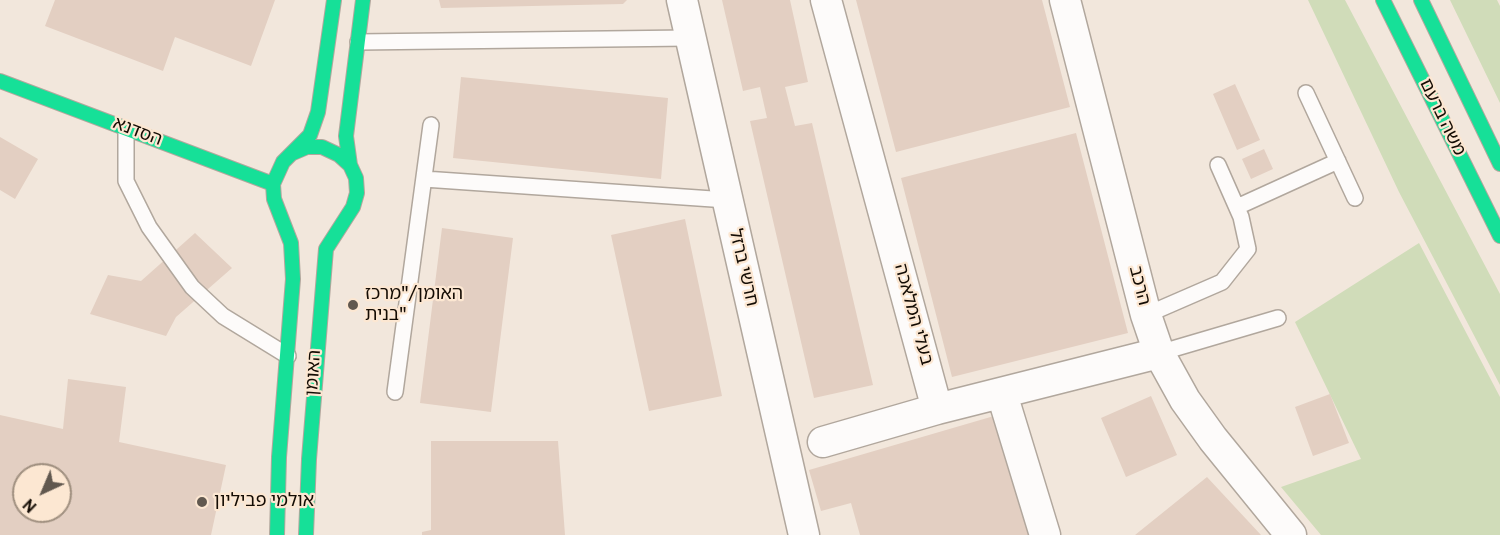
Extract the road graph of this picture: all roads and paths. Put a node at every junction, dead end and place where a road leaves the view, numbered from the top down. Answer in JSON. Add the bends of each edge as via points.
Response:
{"nodes":[{"id":1,"x":334,"y":0,"type":"edge"},
{"id":2,"x":363,"y":0,"type":"edge"},
{"id":3,"x":682,"y":0,"type":"edge"},
{"id":4,"x":826,"y":0,"type":"edge"},
{"id":5,"x":1065,"y":0,"type":"edge"},
{"id":6,"x":1383,"y":0,"type":"edge"},
{"id":7,"x":1421,"y":0,"type":"edge"},
{"id":8,"x":689,"y":38,"type":"junction"},
{"id":9,"x":358,"y":42,"type":"junction"},
{"id":10,"x":0,"y":81,"type":"edge"},
{"id":11,"x":1306,"y":93,"type":"dead end"},
{"id":12,"x":431,"y":125,"type":"dead end"},
{"id":13,"x":126,"y":129,"type":"junction"},
{"id":14,"x":293,"y":153,"type":"junction"},
{"id":15,"x":1338,"y":160,"type":"junction"},
{"id":16,"x":1500,"y":164,"type":"edge"},
{"id":17,"x":350,"y":165,"type":"junction"},
{"id":18,"x":1218,"y":165,"type":"dead end"},
{"id":19,"x":424,"y":179,"type":"junction"},
{"id":20,"x":273,"y":184,"type":"junction"},
{"id":21,"x":1355,"y":198,"type":"dead end"},
{"id":22,"x":727,"y":200,"type":"junction"},
{"id":23,"x":1237,"y":207,"type":"junction"},
{"id":24,"x":280,"y":212,"type":"junction"},
{"id":25,"x":347,"y":217,"type":"junction"},
{"id":26,"x":300,"y":227,"type":"dead end"},
{"id":27,"x":321,"y":231,"type":"dead end"},
{"id":28,"x":1500,"y":236,"type":"edge"},
{"id":29,"x":1146,"y":315,"type":"junction"},
{"id":30,"x":1278,"y":318,"type":"dead end"},
{"id":31,"x":1159,"y":353,"type":"junction"},
{"id":32,"x":288,"y":356,"type":"junction"},
{"id":33,"x":394,"y":392,"type":"dead end"},
{"id":34,"x":1002,"y":394,"type":"junction"},
{"id":35,"x":937,"y":409,"type":"junction"},
{"id":36,"x":823,"y":442,"type":"dead end"},
{"id":37,"x":277,"y":535,"type":"edge"},
{"id":38,"x":306,"y":535,"type":"edge"},
{"id":39,"x":804,"y":535,"type":"edge"},
{"id":40,"x":1045,"y":535,"type":"edge"},
{"id":41,"x":1291,"y":535,"type":"edge"}],
"edges":[{"from":1,"to":14,"type":"street","via":[[318,112],[310,135]]},
{"from":2,"to":9,"type":"street","name":"האומן"},
{"from":3,"to":8,"type":"street","name":"חרשי ברזל"},
{"from":4,"to":35,"type":"street","name":"בעלי המלאכה"},
{"from":5,"to":29,"type":"street","name":"הרכב"},
{"from":6,"to":28,"type":"street","name":"משה ברעם"},
{"from":7,"to":16,"type":"street","name":"משה ברעם"},
{"from":8,"to":9,"type":"lane"},
{"from":8,"to":22,"type":"street","name":"חרשי ברזל"},
{"from":9,"to":17,"type":"street","name":"האומן","via":[[346,136]]},
{"from":10,"to":13,"type":"street","name":"הסדנא"},
{"from":11,"to":15,"type":"lane"},
{"from":12,"to":19,"type":"lane"},
{"from":13,"to":20,"type":"street","name":"הסדנא"},
{"from":13,"to":32,"type":"lane","via":[[126,181],[149,227],[192,287],[223,316]]},
{"from":14,"to":17,"type":"street","via":[[307,147],[322,147],[339,154]]},
{"from":14,"to":20,"type":"street","via":[[277,170]]},
{"from":15,"to":21,"type":"lane"},
{"from":15,"to":23,"type":"lane"},
{"from":17,"to":25,"type":"street","name":"האומן","via":[[357,193]]},
{"from":18,"to":23,"type":"lane"},
{"from":19,"to":22,"type":"lane"},
{"from":19,"to":33,"type":"lane"},
{"from":20,"to":24,"type":"street","name":"האומן"},
{"from":22,"to":39,"type":"street","name":"חרשי ברזל"},
{"from":23,"to":29,"type":"lane","via":[[1248,249],[1222,282]]},
{"from":24,"to":26,"type":"street"},
{"from":24,"to":32,"type":"street","name":"האומן","via":[[291,243]]},
{"from":25,"to":27,"type":"street"},
{"from":25,"to":38,"type":"street","name":"האומן","via":[[326,249]]},
{"from":29,"to":31,"type":"street","name":"הרכב"},
{"from":30,"to":31,"type":"lane"},
{"from":31,"to":34,"type":"street"},
{"from":31,"to":41,"type":"street","name":"הרכב","via":[[1213,440]]},
{"from":32,"to":37,"type":"street","name":"האומן"},
{"from":34,"to":35,"type":"street"},
{"from":34,"to":40,"type":"street"},
{"from":35,"to":36,"type":"street"}]}
